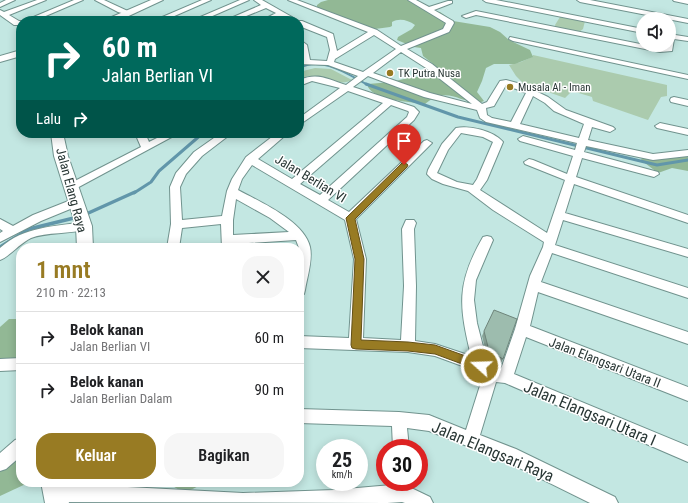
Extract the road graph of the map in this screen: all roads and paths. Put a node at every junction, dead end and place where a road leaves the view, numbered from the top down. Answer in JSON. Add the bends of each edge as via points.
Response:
{"nodes":[{"id":1,"x":12,"y":0,"type":"edge"},
{"id":2,"x":43,"y":0,"type":"edge"},
{"id":3,"x":80,"y":0,"type":"edge"},
{"id":4,"x":98,"y":0,"type":"edge"},
{"id":5,"x":145,"y":0,"type":"edge"},
{"id":6,"x":158,"y":0,"type":"edge"},
{"id":7,"x":208,"y":0,"type":"edge"},
{"id":8,"x":246,"y":0,"type":"edge"},
{"id":9,"x":257,"y":0,"type":"edge"},
{"id":10,"x":291,"y":0,"type":"edge"},
{"id":11,"x":411,"y":0,"type":"edge"},
{"id":12,"x":486,"y":0,"type":"edge"},
{"id":13,"x":676,"y":0,"type":"edge"},
{"id":14,"x":450,"y":2,"type":"dead end"},
{"id":15,"x":688,"y":2,"type":"edge"},
{"id":16,"x":0,"y":5,"type":"edge"},
{"id":17,"x":266,"y":5,"type":"junction"},
{"id":18,"x":581,"y":6,"type":"edge"},
{"id":19,"x":428,"y":9,"type":"junction"},
{"id":20,"x":2,"y":13,"type":"edge"},
{"id":21,"x":280,"y":14,"type":"junction"},
{"id":22,"x":558,"y":14,"type":"junction"},
{"id":23,"x":40,"y":16,"type":"edge"},
{"id":24,"x":124,"y":16,"type":"edge"},
{"id":25,"x":168,"y":16,"type":"edge"},
{"id":26,"x":207,"y":16,"type":"edge"},
{"id":27,"x":240,"y":16,"type":"edge"},
{"id":28,"x":276,"y":16,"type":"edge"},
{"id":29,"x":284,"y":16,"type":"edge"},
{"id":30,"x":466,"y":16,"type":"dead end"},
{"id":31,"x":588,"y":20,"type":"junction"},
{"id":32,"x":688,"y":21,"type":"edge"},
{"id":33,"x":16,"y":22,"type":"edge"},
{"id":34,"x":304,"y":25,"type":"edge"},
{"id":35,"x":549,"y":28,"type":"junction"},
{"id":36,"x":636,"y":30,"type":"edge"},
{"id":37,"x":374,"y":32,"type":"junction"},
{"id":38,"x":582,"y":35,"type":"junction"},
{"id":39,"x":330,"y":36,"type":"junction"},
{"id":40,"x":676,"y":37,"type":"edge"},
{"id":41,"x":513,"y":39,"type":"dead end"},
{"id":42,"x":688,"y":39,"type":"edge"},
{"id":43,"x":353,"y":44,"type":"junction"},
{"id":44,"x":636,"y":45,"type":"edge"},
{"id":45,"x":402,"y":48,"type":"junction"},
{"id":46,"x":16,"y":54,"type":"edge"},
{"id":47,"x":0,"y":59,"type":"edge"},
{"id":48,"x":331,"y":60,"type":"junction"},
{"id":49,"x":304,"y":62,"type":"edge"},
{"id":50,"x":363,"y":76,"type":"junction"},
{"id":51,"x":688,"y":76,"type":"edge"},
{"id":52,"x":304,"y":80,"type":"edge"},
{"id":53,"x":350,"y":86,"type":"junction"},
{"id":54,"x":531,"y":92,"type":"junction"},
{"id":55,"x":674,"y":100,"type":"dead end"},
{"id":56,"x":389,"y":102,"type":"junction"},
{"id":57,"x":688,"y":103,"type":"edge"},
{"id":58,"x":481,"y":107,"type":"junction"},
{"id":59,"x":304,"y":118,"type":"edge"},
{"id":60,"x":589,"y":122,"type":"junction"},
{"id":61,"x":514,"y":126,"type":"junction"},
{"id":62,"x":660,"y":126,"type":"dead end"},
{"id":63,"x":610,"y":129,"type":"dead end"},
{"id":64,"x":688,"y":132,"type":"edge"},
{"id":65,"x":58,"y":138,"type":"edge"},
{"id":66,"x":142,"y":138,"type":"edge"},
{"id":67,"x":165,"y":138,"type":"edge"},
{"id":68,"x":220,"y":138,"type":"edge"},
{"id":69,"x":277,"y":138,"type":"edge"},
{"id":70,"x":523,"y":139,"type":"dead end"},
{"id":71,"x":427,"y":143,"type":"dead end"},
{"id":72,"x":146,"y":148,"type":"junction"},
{"id":73,"x":580,"y":148,"type":"junction"},
{"id":74,"x":688,"y":153,"type":"edge"},
{"id":75,"x":250,"y":159,"type":"junction"},
{"id":76,"x":529,"y":162,"type":"dead end"},
{"id":77,"x":654,"y":174,"type":"dead end"},
{"id":78,"x":571,"y":179,"type":"junction"},
{"id":79,"x":293,"y":184,"type":"junction"},
{"id":80,"x":71,"y":187,"type":"junction"},
{"id":81,"x":472,"y":189,"type":"junction"},
{"id":82,"x":232,"y":192,"type":"junction"},
{"id":83,"x":321,"y":200,"type":"junction"},
{"id":84,"x":80,"y":214,"type":"junction"},
{"id":85,"x":559,"y":216,"type":"junction"},
{"id":86,"x":350,"y":218,"type":"junction"},
{"id":87,"x":688,"y":219,"type":"edge"},
{"id":88,"x":227,"y":220,"type":"junction"},
{"id":89,"x":0,"y":223,"type":"edge"},
{"id":90,"x":410,"y":223,"type":"dead end"},
{"id":91,"x":177,"y":224,"type":"junction"},
{"id":92,"x":12,"y":231,"type":"junction"},
{"id":93,"x":299,"y":236,"type":"junction"},
{"id":94,"x":0,"y":238,"type":"edge"},
{"id":95,"x":487,"y":240,"type":"dead end"},
{"id":96,"x":84,"y":243,"type":"edge"},
{"id":97,"x":174,"y":243,"type":"edge"},
{"id":98,"x":228,"y":243,"type":"edge"},
{"id":99,"x":237,"y":243,"type":"edge"},
{"id":100,"x":302,"y":243,"type":"edge"},
{"id":101,"x":549,"y":243,"type":"junction"},
{"id":102,"x":688,"y":253,"type":"edge"},
{"id":103,"x":0,"y":255,"type":"edge"},
{"id":104,"x":534,"y":285,"type":"junction"},
{"id":105,"x":688,"y":293,"type":"edge"},
{"id":106,"x":522,"y":329,"type":"junction"},
{"id":107,"x":688,"y":338,"type":"edge"},
{"id":108,"x":304,"y":342,"type":"edge"},
{"id":109,"x":356,"y":345,"type":"junction"},
{"id":110,"x":408,"y":346,"type":"junction"},
{"id":111,"x":16,"y":364,"type":"edge"},
{"id":112,"x":0,"y":365,"type":"edge"},
{"id":113,"x":486,"y":370,"type":"junction"},
{"id":114,"x":506,"y":377,"type":"junction"},
{"id":115,"x":688,"y":394,"type":"edge"},
{"id":116,"x":304,"y":416,"type":"edge"},
{"id":117,"x":399,"y":419,"type":"junction"},
{"id":118,"x":400,"y":439,"type":"edge"},
{"id":119,"x":471,"y":440,"type":"junction"},
{"id":120,"x":16,"y":450,"type":"edge"},
{"id":121,"x":688,"y":454,"type":"edge"},
{"id":122,"x":0,"y":464,"type":"edge"},
{"id":123,"x":387,"y":491,"type":"edge"},
{"id":124,"x":407,"y":491,"type":"edge"},
{"id":125,"x":55,"y":494,"type":"edge"},
{"id":126,"x":147,"y":501,"type":"edge"},
{"id":127,"x":335,"y":501,"type":"edge"},
{"id":128,"x":243,"y":503,"type":"edge"},
{"id":129,"x":424,"y":503,"type":"edge"},
{"id":130,"x":609,"y":503,"type":"edge"}],
"edges":[{"from":1,"to":16,"type":"street"},
{"from":2,"to":20,"type":"street"},
{"from":3,"to":23,"type":"street"},
{"from":4,"to":24,"type":"street","via":[[112,6]]},
{"from":5,"to":24,"type":"main road"},
{"from":6,"to":24,"type":"main road"},
{"from":7,"to":25,"type":"street"},
{"from":8,"to":26,"type":"street"},
{"from":9,"to":17,"type":"street"},
{"from":10,"to":37,"type":"street"},
{"from":11,"to":19,"type":"street"},
{"from":12,"to":22,"type":"street"},
{"from":13,"to":15,"type":"street"},
{"from":14,"to":19,"type":"street"},
{"from":17,"to":21,"type":"street"},
{"from":17,"to":27,"type":"street"},
{"from":18,"to":22,"type":"street"},
{"from":18,"to":31,"type":"street"},
{"from":18,"to":32,"type":"street"},
{"from":19,"to":45,"type":"street","via":[[448,21],[449,26],[439,34]]},
{"from":20,"to":33,"type":"street"},
{"from":21,"to":28,"type":"street"},
{"from":21,"to":29,"type":"street"},
{"from":22,"to":35,"type":"street"},
{"from":30,"to":35,"type":"street","via":[[476,13]]},
{"from":31,"to":36,"type":"street"},
{"from":31,"to":38,"type":"street"},
{"from":34,"to":39,"type":"street"},
{"from":35,"to":38,"type":"street"},
{"from":37,"to":43,"type":"street"},
{"from":37,"to":45,"type":"street"},
{"from":38,"to":44,"type":"street"},
{"from":39,"to":43,"type":"street"},
{"from":39,"to":48,"type":"street","via":[[334,50]]},
{"from":40,"to":42,"type":"street"},
{"from":41,"to":51,"type":"street"},
{"from":43,"to":48,"type":"street"},
{"from":45,"to":50,"type":"street"},
{"from":45,"to":58,"type":"street"},
{"from":46,"to":47,"type":"main road"},
{"from":48,"to":49,"type":"street"},
{"from":48,"to":50,"type":"street"},
{"from":50,"to":53,"type":"street"},
{"from":50,"to":58,"type":"street","via":[[465,105]]},
{"from":52,"to":53,"type":"street","via":[[316,78]]},
{"from":53,"to":56,"type":"street"},
{"from":53,"to":59,"type":"street"},
{"from":54,"to":58,"type":"street","via":[[519,85],[503,83],[491,104]]},
{"from":54,"to":60,"type":"street","via":[[548,100],[556,109]]},
{"from":54,"to":61,"type":"street"},
{"from":55,"to":57,"type":"street"},
{"from":56,"to":79,"type":"street"},
{"from":56,"to":83,"type":"street","via":[[413,110],[414,113]]},
{"from":58,"to":61,"type":"street","via":[[486,119]]},
{"from":60,"to":63,"type":"street"},
{"from":60,"to":73,"type":"street"},
{"from":61,"to":73,"type":"street"},
{"from":62,"to":64,"type":"street"},
{"from":65,"to":80,"type":"main road","name":"Jalan Elang Raya"},
{"from":66,"to":72,"type":"street"},
{"from":67,"to":72,"type":"street"},
{"from":68,"to":91,"type":"street","via":[[198,154],[181,173],[175,187]]},
{"from":69,"to":75,"type":"street"},
{"from":70,"to":73,"type":"street"},
{"from":71,"to":86,"type":"street"},
{"from":72,"to":80,"type":"street"},
{"from":73,"to":74,"type":"street","via":[[653,157]]},
{"from":73,"to":77,"type":"street"},
{"from":73,"to":78,"type":"street"},
{"from":75,"to":79,"type":"street","name":"Jalan Berlian VI"},
{"from":75,"to":82,"type":"street","via":[[239,172]]},
{"from":76,"to":78,"type":"street"},
{"from":78,"to":85,"type":"street"},
{"from":78,"to":87,"type":"street"},
{"from":79,"to":83,"type":"street","name":"Jalan Berlian VI"},
{"from":80,"to":84,"type":"main road","name":"Jalan Elang Raya"},
{"from":81,"to":81,"type":"street","via":[[480,185],[498,142],[490,136],[458,130],[432,174],[442,180]]},
{"from":81,"to":101,"type":"street"},
{"from":82,"to":88,"type":"street"},
{"from":82,"to":93,"type":"street","via":[[289,225]]},
{"from":83,"to":86,"type":"street","name":"Jalan Berlian VI"},
{"from":84,"to":92,"type":"street","via":[[37,218]]},
{"from":84,"to":96,"type":"main road","name":"Jalan Elang Raya"},
{"from":84,"to":103,"type":"street","via":[[30,234],[12,244]]},
{"from":85,"to":101,"type":"street"},
{"from":85,"to":102,"type":"street"},
{"from":86,"to":109,"type":"street","name":"Jalan Berlian VI","via":[[360,259]]},
{"from":88,"to":91,"type":"street"},
{"from":88,"to":98,"type":"street"},
{"from":89,"to":92,"type":"street"},
{"from":90,"to":110,"type":"street"},
{"from":91,"to":97,"type":"street"},
{"from":92,"to":94,"type":"street"},
{"from":93,"to":99,"type":"street"},
{"from":93,"to":100,"type":"street"},
{"from":95,"to":113,"type":"street","via":[[469,281],[468,297],[472,333]]},
{"from":101,"to":104,"type":"street"},
{"from":101,"to":105,"type":"street"},
{"from":104,"to":106,"type":"street"},
{"from":104,"to":107,"type":"street"},
{"from":106,"to":114,"type":"street"},
{"from":106,"to":115,"type":"street","name":"Jalan Elangsari Utara II"},
{"from":108,"to":109,"type":"street","name":"Jalan Elangsari Utara I"},
{"from":109,"to":110,"type":"street","name":"Jalan Elangsari Utara I"},
{"from":110,"to":113,"type":"street","name":"Jalan Elangsari Utara I","via":[[435,350]]},
{"from":111,"to":112,"type":"street"},
{"from":113,"to":114,"type":"street","name":"Jalan Elangsari Utara I"},
{"from":113,"to":119,"type":"street"},
{"from":114,"to":121,"type":"street","name":"Jalan Elangsari Utara I"},
{"from":116,"to":117,"type":"street","name":"Jalan Elangsari Raya"},
{"from":117,"to":118,"type":"street"},
{"from":117,"to":119,"type":"street","name":"Jalan Elangsari Raya","via":[[429,423]]},
{"from":119,"to":130,"type":"street","name":"Jalan Elangsari Raya","via":[[510,455]]},
{"from":120,"to":122,"type":"street"},
{"from":123,"to":127,"type":"street"},
{"from":124,"to":129,"type":"street"},
{"from":125,"to":126,"type":"street","via":[[70,493]]},
{"from":126,"to":128,"type":"street"},
{"from":127,"to":128,"type":"street"}]}
